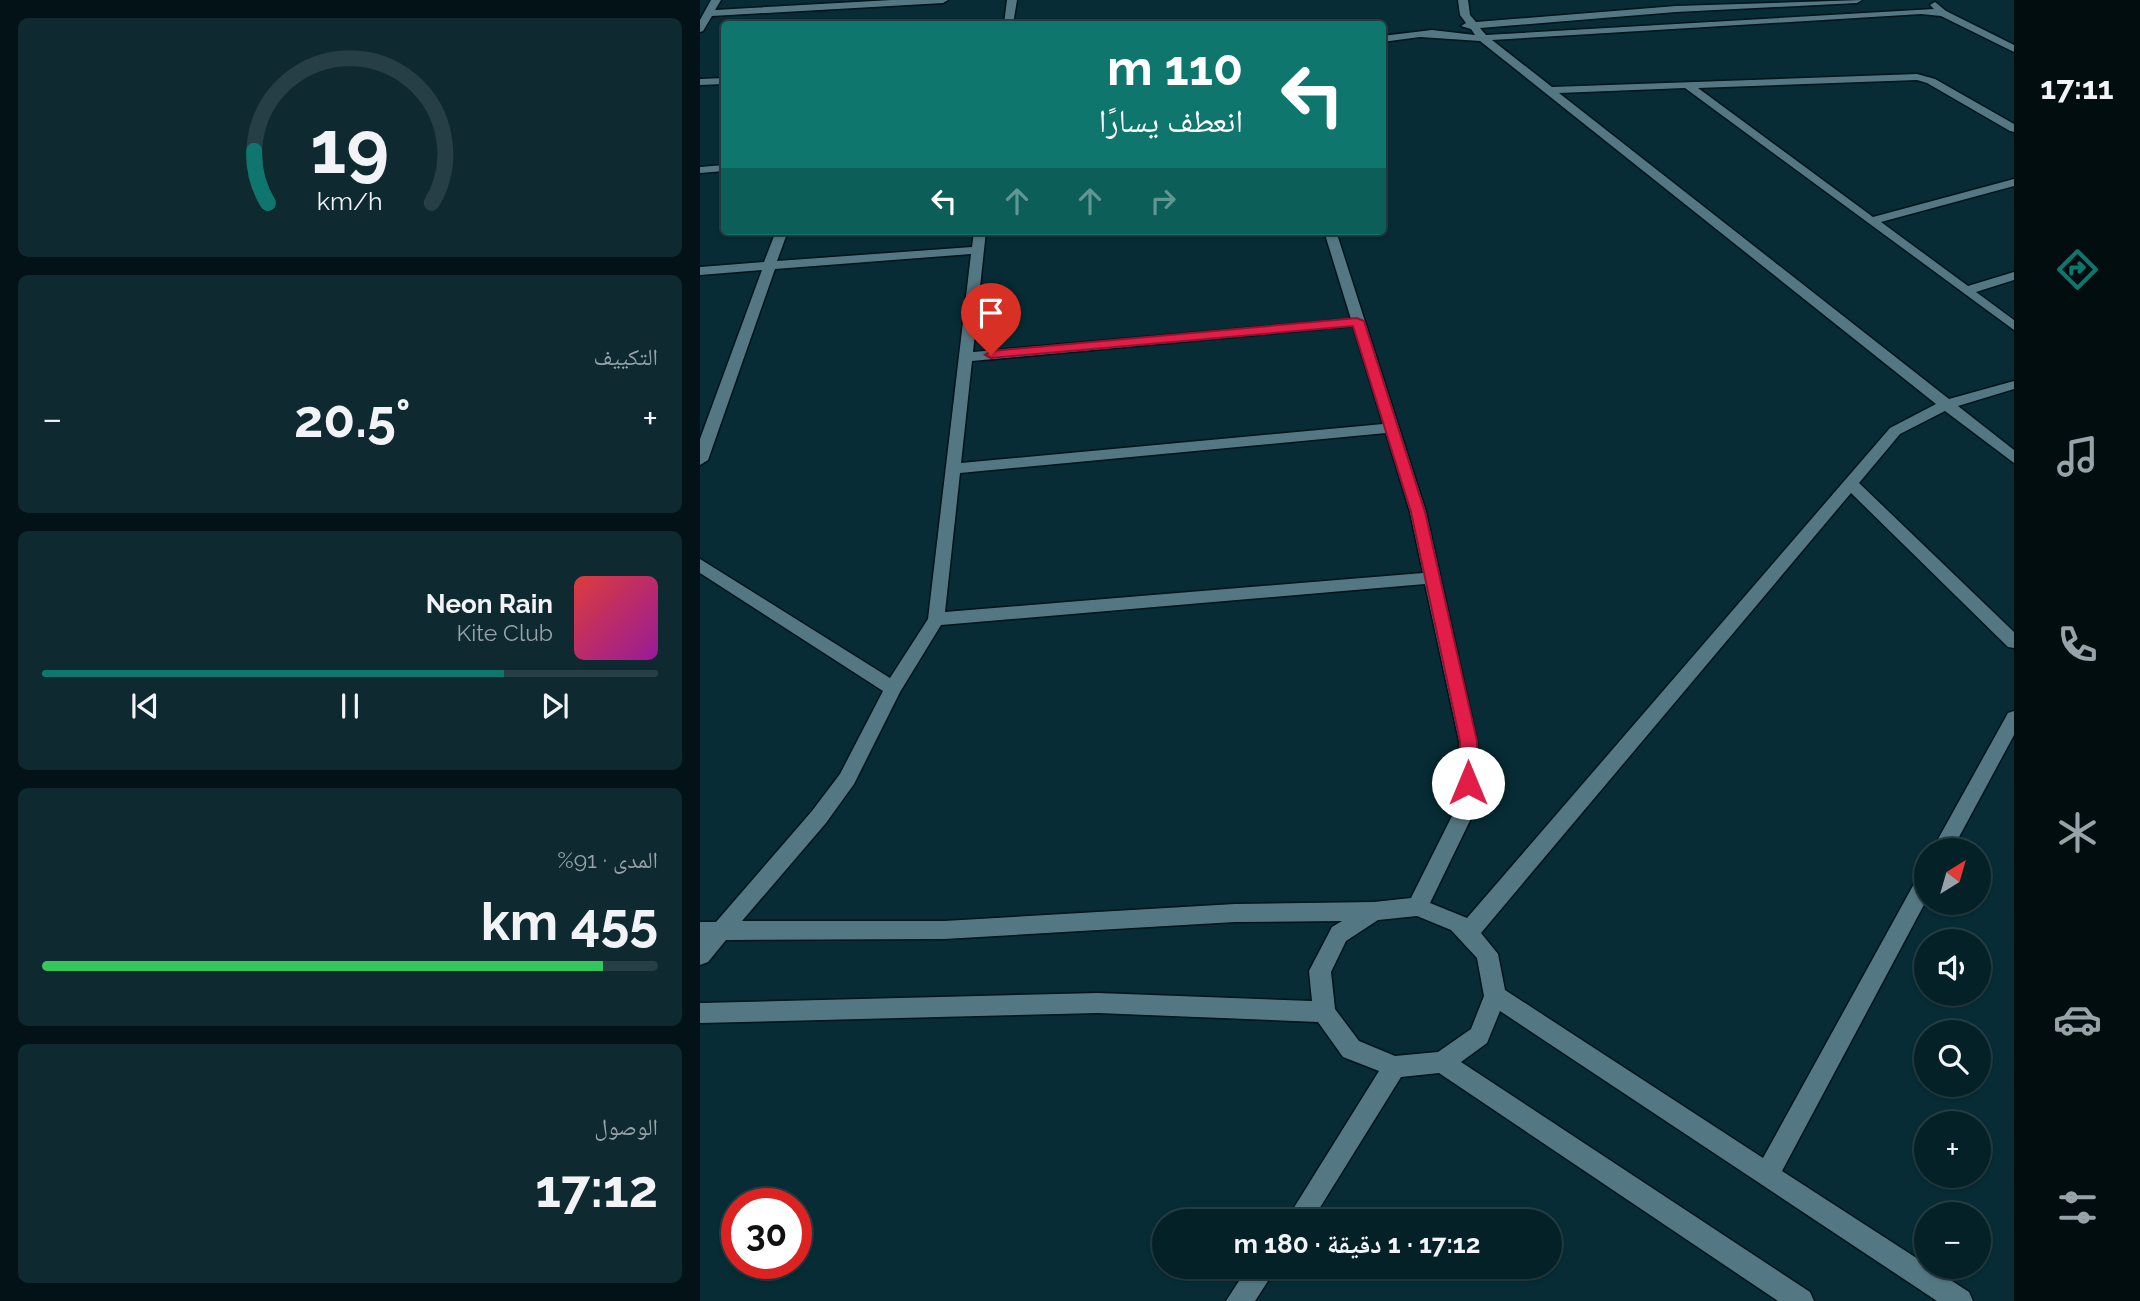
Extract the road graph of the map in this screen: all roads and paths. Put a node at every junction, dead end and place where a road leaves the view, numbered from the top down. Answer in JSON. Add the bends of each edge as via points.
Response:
{"nodes":[{"id":1,"x":716,"y":0,"type":"edge"},
{"id":2,"x":943,"y":0,"type":"edge"},
{"id":3,"x":1012,"y":0,"type":"edge"},
{"id":4,"x":1463,"y":0,"type":"edge"},
{"id":5,"x":1857,"y":0,"type":"edge"},
{"id":6,"x":1923,"y":0,"type":"edge"},
{"id":7,"x":852,"y":2,"type":"edge"},
{"id":8,"x":1714,"y":4,"type":"edge"},
{"id":9,"x":1675,"y":5,"type":"edge"},
{"id":10,"x":1944,"y":13,"type":"junction"},
{"id":11,"x":705,"y":16,"type":"edge"},
{"id":12,"x":1009,"y":21,"type":"edge"},
{"id":13,"x":1719,"y":22,"type":"junction"},
{"id":14,"x":1471,"y":25,"type":"junction"},
{"id":15,"x":1680,"y":25,"type":"junction"},
{"id":16,"x":700,"y":29,"type":"edge"},
{"id":17,"x":1423,"y":35,"type":"junction"},
{"id":18,"x":1483,"y":38,"type":"junction"},
{"id":19,"x":1386,"y":39,"type":"edge"},
{"id":20,"x":2014,"y":49,"type":"edge"},
{"id":21,"x":721,"y":81,"type":"edge"},
{"id":22,"x":700,"y":82,"type":"edge"},
{"id":23,"x":1686,"y":84,"type":"junction"},
{"id":24,"x":1553,"y":90,"type":"junction"},
{"id":25,"x":2014,"y":128,"type":"edge"},
{"id":26,"x":721,"y":168,"type":"edge"},
{"id":27,"x":700,"y":170,"type":"edge"},
{"id":28,"x":2014,"y":182,"type":"edge"},
{"id":29,"x":1871,"y":221,"type":"junction"},
{"id":30,"x":781,"y":235,"type":"edge"},
{"id":31,"x":979,"y":235,"type":"edge"},
{"id":32,"x":1331,"y":235,"type":"edge"},
{"id":33,"x":977,"y":250,"type":"junction"},
{"id":34,"x":771,"y":266,"type":"junction"},
{"id":35,"x":700,"y":271,"type":"edge"},
{"id":36,"x":2014,"y":276,"type":"edge"},
{"id":37,"x":1966,"y":290,"type":"junction"},
{"id":38,"x":1357,"y":321,"type":"junction"},
{"id":39,"x":2014,"y":326,"type":"edge"},
{"id":40,"x":965,"y":357,"type":"junction"},
{"id":41,"x":2014,"y":385,"type":"edge"},
{"id":42,"x":1948,"y":405,"type":"junction"},
{"id":43,"x":1392,"y":428,"type":"junction"},
{"id":44,"x":2014,"y":458,"type":"edge"},
{"id":45,"x":700,"y":460,"type":"edge"},
{"id":46,"x":953,"y":469,"type":"junction"},
{"id":47,"x":1851,"y":484,"type":"junction"},
{"id":48,"x":700,"y":565,"type":"edge"},
{"id":49,"x":1433,"y":578,"type":"junction"},
{"id":50,"x":936,"y":619,"type":"junction"},
{"id":51,"x":2014,"y":642,"type":"edge"},
{"id":52,"x":893,"y":689,"type":"junction"},
{"id":53,"x":2014,"y":718,"type":"edge"},
{"id":54,"x":1949,"y":838,"type":"edge"},
{"id":55,"x":1914,"y":903,"type":"edge"},
{"id":56,"x":1417,"y":907,"type":"junction"},
{"id":57,"x":1374,"y":911,"type":"junction"},
{"id":58,"x":722,"y":929,"type":"junction"},
{"id":59,"x":700,"y":931,"type":"edge"},
{"id":60,"x":1468,"y":933,"type":"junction"},
{"id":61,"x":700,"y":955,"type":"edge"},
{"id":62,"x":1495,"y":996,"type":"junction"},
{"id":63,"x":700,"y":1013,"type":"edge"},
{"id":64,"x":1324,"y":1013,"type":"junction"},
{"id":65,"x":1442,"y":1062,"type":"junction"},
{"id":66,"x":1395,"y":1067,"type":"junction"},
{"id":67,"x":1767,"y":1175,"type":"junction"},
{"id":68,"x":1305,"y":1209,"type":"edge"},
{"id":69,"x":1255,"y":1279,"type":"edge"},
{"id":70,"x":1239,"y":1301,"type":"edge"},
{"id":71,"x":1801,"y":1301,"type":"edge"},
{"id":72,"x":1959,"y":1301,"type":"edge"}],
"edges":[{"from":1,"to":11,"type":"street"},
{"from":2,"to":7,"type":"street"},
{"from":3,"to":12,"type":"street"},
{"from":4,"to":14,"type":"street"},
{"from":5,"to":8,"type":"street"},
{"from":6,"to":10,"type":"street"},
{"from":7,"to":11,"type":"street"},
{"from":8,"to":9,"type":"street"},
{"from":8,"to":13,"type":"street"},
{"from":9,"to":14,"type":"street"},
{"from":9,"to":15,"type":"street"},
{"from":10,"to":13,"type":"street"},
{"from":10,"to":20,"type":"street"},
{"from":11,"to":16,"type":"street"},
{"from":13,"to":15,"type":"street"},
{"from":14,"to":17,"type":"street"},
{"from":14,"to":18,"type":"street"},
{"from":15,"to":18,"type":"street"},
{"from":17,"to":18,"type":"street"},
{"from":17,"to":19,"type":"street"},
{"from":18,"to":24,"type":"street"},
{"from":21,"to":22,"type":"street"},
{"from":23,"to":24,"type":"street"},
{"from":23,"to":25,"type":"street","via":[[1917,77]]},
{"from":23,"to":29,"type":"street"},
{"from":24,"to":42,"type":"street"},
{"from":26,"to":27,"type":"street"},
{"from":28,"to":29,"type":"street"},
{"from":29,"to":37,"type":"street"},
{"from":30,"to":34,"type":"street"},
{"from":31,"to":33,"type":"street"},
{"from":32,"to":38,"type":"street"},
{"from":33,"to":34,"type":"street"},
{"from":33,"to":40,"type":"street"},
{"from":34,"to":35,"type":"street"},
{"from":34,"to":45,"type":"street"},
{"from":36,"to":37,"type":"street"},
{"from":37,"to":39,"type":"street"},
{"from":38,"to":40,"type":"street"},
{"from":38,"to":43,"type":"street"},
{"from":40,"to":46,"type":"street"},
{"from":41,"to":42,"type":"street"},
{"from":42,"to":44,"type":"street"},
{"from":42,"to":47,"type":"street","via":[[1909,420]]},
{"from":43,"to":46,"type":"street"},
{"from":43,"to":49,"type":"street"},
{"from":46,"to":50,"type":"street"},
{"from":47,"to":51,"type":"street"},
{"from":47,"to":60,"type":"street"},
{"from":48,"to":52,"type":"street"},
{"from":49,"to":50,"type":"street"},
{"from":49,"to":56,"type":"street","via":[[1468,741],[1468,804]]},
{"from":50,"to":52,"type":"street"},
{"from":52,"to":58,"type":"street","via":[[875,729],[826,808]]},
{"from":53,"to":54,"type":"street"},
{"from":55,"to":67,"type":"street"},
{"from":56,"to":57,"type":"street"},
{"from":56,"to":60,"type":"street","via":[[1458,923]]},
{"from":57,"to":58,"type":"street","via":[[1235,913],[944,930]]},
{"from":57,"to":64,"type":"street","via":[[1339,934],[1320,971]]},
{"from":58,"to":59,"type":"street"},
{"from":58,"to":61,"type":"street"},
{"from":60,"to":62,"type":"street","via":[[1487,954]]},
{"from":62,"to":65,"type":"street","via":[[1479,1035]]},
{"from":62,"to":67,"type":"street"},
{"from":63,"to":64,"type":"street","via":[[1098,1003]]},
{"from":64,"to":66,"type":"street","via":[[1352,1049]]},
{"from":65,"to":66,"type":"street"},
{"from":65,"to":71,"type":"street"},
{"from":66,"to":68,"type":"street"},
{"from":67,"to":72,"type":"street"},
{"from":69,"to":70,"type":"street"}]}
